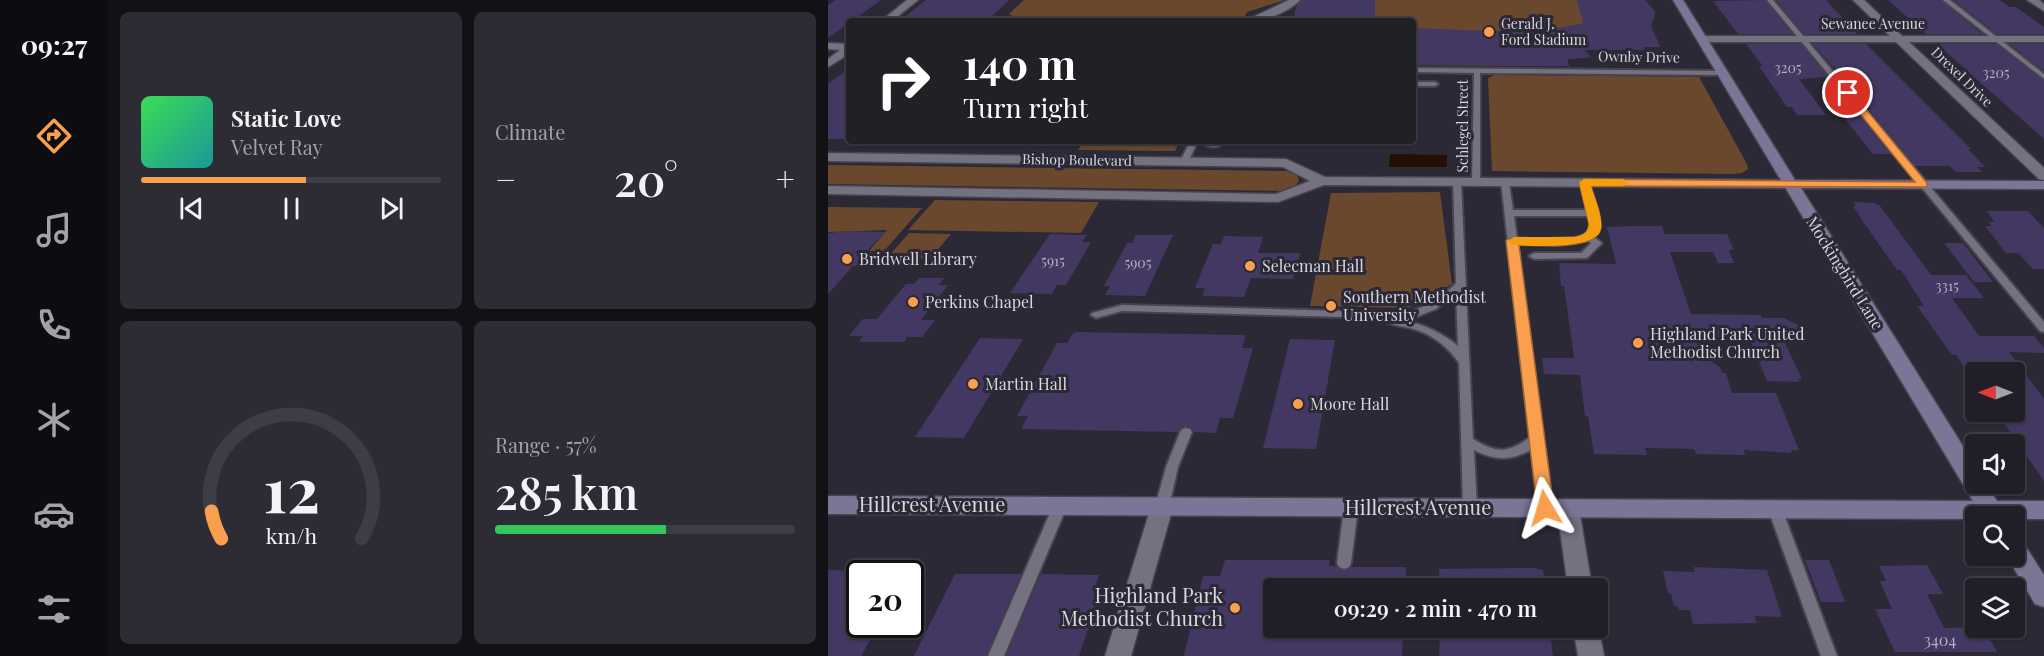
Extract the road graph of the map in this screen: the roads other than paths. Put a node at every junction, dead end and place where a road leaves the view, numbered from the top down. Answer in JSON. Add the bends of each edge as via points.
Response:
{"nodes":[{"id":1,"x":913,"y":0,"type":"edge"},
{"id":2,"x":1295,"y":0,"type":"edge"},
{"id":3,"x":1678,"y":0,"type":"edge"},
{"id":4,"x":1770,"y":0,"type":"edge"},
{"id":5,"x":1858,"y":0,"type":"edge"},
{"id":6,"x":1946,"y":0,"type":"edge"},
{"id":7,"x":2032,"y":0,"type":"edge"},
{"id":8,"x":2044,"y":8,"type":"edge"},
{"id":9,"x":890,"y":18,"type":"edge"},
{"id":10,"x":1257,"y":18,"type":"edge"},
{"id":11,"x":1702,"y":39,"type":"junction"},
{"id":12,"x":1804,"y":39,"type":"junction"},
{"id":13,"x":1900,"y":39,"type":"junction"},
{"id":14,"x":1996,"y":39,"type":"junction"},
{"id":15,"x":2044,"y":39,"type":"edge"},
{"id":16,"x":828,"y":46,"type":"edge"},
{"id":17,"x":846,"y":48,"type":"edge"},
{"id":18,"x":846,"y":50,"type":"edge"},
{"id":19,"x":828,"y":64,"type":"edge"},
{"id":20,"x":1416,"y":70,"type":"edge"},
{"id":21,"x":1477,"y":70,"type":"junction"},
{"id":22,"x":1721,"y":73,"type":"junction"},
{"id":23,"x":2044,"y":77,"type":"edge"},
{"id":24,"x":1416,"y":84,"type":"edge"},
{"id":25,"x":1435,"y":84,"type":"dead end"},
{"id":26,"x":1193,"y":144,"type":"edge"},
{"id":27,"x":1209,"y":144,"type":"edge"},
{"id":28,"x":1218,"y":144,"type":"dead end"},
{"id":29,"x":828,"y":157,"type":"edge"},
{"id":30,"x":1184,"y":162,"type":"junction"},
{"id":31,"x":2044,"y":176,"type":"edge"},
{"id":32,"x":1322,"y":181,"type":"junction"},
{"id":33,"x":1457,"y":181,"type":"junction"},
{"id":34,"x":1476,"y":181,"type":"junction"},
{"id":35,"x":1505,"y":182,"type":"junction"},
{"id":36,"x":1584,"y":182,"type":"junction"},
{"id":37,"x":1791,"y":184,"type":"junction"},
{"id":38,"x":1923,"y":185,"type":"junction"},
{"id":39,"x":2044,"y":185,"type":"edge"},
{"id":40,"x":828,"y":190,"type":"edge"},
{"id":41,"x":1509,"y":213,"type":"junction"},
{"id":42,"x":1592,"y":213,"type":"junction"},
{"id":43,"x":1588,"y":237,"type":"junction"},
{"id":44,"x":1512,"y":241,"type":"junction"},
{"id":45,"x":1534,"y":256,"type":"dead end"},
{"id":46,"x":1461,"y":284,"type":"junction"},
{"id":47,"x":1096,"y":315,"type":"dead end"},
{"id":48,"x":1395,"y":321,"type":"junction"},
{"id":49,"x":2044,"y":329,"type":"edge"},
{"id":50,"x":1465,"y":364,"type":"junction"},
{"id":51,"x":1186,"y":432,"type":"dead end"},
{"id":52,"x":1536,"y":439,"type":"junction"},
{"id":53,"x":1468,"y":441,"type":"junction"},
{"id":54,"x":828,"y":505,"type":"edge"},
{"id":55,"x":1060,"y":506,"type":"junction"},
{"id":56,"x":1989,"y":506,"type":"edge"},
{"id":57,"x":1162,"y":507,"type":"junction"},
{"id":58,"x":1351,"y":508,"type":"junction"},
{"id":59,"x":1470,"y":508,"type":"junction"},
{"id":60,"x":1557,"y":508,"type":"junction"},
{"id":61,"x":1775,"y":509,"type":"junction"},
{"id":62,"x":2044,"y":510,"type":"edge"},
{"id":63,"x":2025,"y":511,"type":"edge"},
{"id":64,"x":1965,"y":512,"type":"edge"},
{"id":65,"x":1344,"y":563,"type":"dead end"},
{"id":66,"x":2025,"y":566,"type":"edge"},
{"id":67,"x":1577,"y":578,"type":"edge"},
{"id":68,"x":2044,"y":597,"type":"edge"},
{"id":69,"x":1588,"y":638,"type":"edge"},
{"id":70,"x":996,"y":656,"type":"edge"},
{"id":71,"x":1118,"y":656,"type":"edge"},
{"id":72,"x":1591,"y":656,"type":"edge"},
{"id":73,"x":1829,"y":656,"type":"edge"}],
"edges":[{"from":1,"to":9,"type":"street"},
{"from":2,"to":10,"type":"street"},
{"from":3,"to":11,"type":"street","name":"Mockingbird Lane"},
{"from":4,"to":12,"type":"lane"},
{"from":5,"to":13,"type":"street","name":"Drexel Drive"},
{"from":6,"to":14,"type":"lane"},
{"from":7,"to":8,"type":"street"},
{"from":11,"to":12,"type":"street","name":"Sewanee Avenue"},
{"from":11,"to":22,"type":"street","name":"Mockingbird Lane"},
{"from":12,"to":13,"type":"street","name":"Sewanee Avenue"},
{"from":12,"to":38,"type":"lane"},
{"from":13,"to":14,"type":"street","name":"Sewanee Avenue"},
{"from":13,"to":31,"type":"street","name":"Drexel Drive"},
{"from":14,"to":15,"type":"street","name":"Sewanee Avenue"},
{"from":14,"to":23,"type":"lane"},
{"from":16,"to":17,"type":"street"},
{"from":18,"to":19,"type":"street"},
{"from":20,"to":21,"type":"lane","name":"Ownby Drive"},
{"from":21,"to":22,"type":"lane","name":"Ownby Drive"},
{"from":21,"to":34,"type":"lane","name":"Schlegel Street"},
{"from":22,"to":37,"type":"street","name":"Mockingbird Lane"},
{"from":24,"to":25,"type":"lane"},
{"from":26,"to":30,"type":"lane"},
{"from":27,"to":28,"type":"lane"},
{"from":29,"to":30,"type":"street","name":"Bishop Boulevard"},
{"from":30,"to":32,"type":"street","name":"Bishop Boulevard","via":[[1286,164]]},
{"from":32,"to":33,"type":"street","name":"Bishop Boulevard"},
{"from":32,"to":40,"type":"street","name":"Bishop Boulevard","via":[[1278,198]]},
{"from":33,"to":34,"type":"street","name":"Bishop Boulevard"},
{"from":33,"to":46,"type":"lane"},
{"from":34,"to":35,"type":"street","name":"Bishop Boulevard"},
{"from":35,"to":36,"type":"street","name":"Bishop Boulevard"},
{"from":35,"to":41,"type":"lane"},
{"from":36,"to":37,"type":"street","name":"Bishop Boulevard"},
{"from":36,"to":42,"type":"lane"},
{"from":37,"to":38,"type":"street"},
{"from":37,"to":56,"type":"street","name":"Mockingbird Lane"},
{"from":38,"to":39,"type":"street"},
{"from":38,"to":49,"type":"lane"},
{"from":41,"to":42,"type":"lane"},
{"from":41,"to":44,"type":"lane"},
{"from":42,"to":43,"type":"lane","via":[[1594,232]]},
{"from":43,"to":44,"type":"lane","via":[[1576,241]]},
{"from":43,"to":45,"type":"lane","via":[[1597,243],[1584,256]]},
{"from":44,"to":52,"type":"lane"},
{"from":46,"to":48,"type":"lane","via":[[1447,300],[1424,313]]},
{"from":46,"to":50,"type":"lane"},
{"from":47,"to":48,"type":"lane","via":[[1122,308],[1365,313]]},
{"from":48,"to":50,"type":"lane","via":[[1438,336],[1454,348]]},
{"from":50,"to":53,"type":"lane"},
{"from":51,"to":57,"type":"lane"},
{"from":52,"to":53,"type":"lane","via":[[1518,452],[1499,455],[1486,453]]},
{"from":52,"to":60,"type":"lane"},
{"from":53,"to":59,"type":"lane"},
{"from":54,"to":55,"type":"street","name":"Hillcrest Avenue"},
{"from":55,"to":57,"type":"street","name":"Hillcrest Avenue"},
{"from":55,"to":70,"type":"lane"},
{"from":57,"to":58,"type":"street","name":"Hillcrest Avenue"},
{"from":57,"to":71,"type":"street"},
{"from":58,"to":59,"type":"street","name":"Hillcrest Avenue"},
{"from":58,"to":65,"type":"lane"},
{"from":59,"to":60,"type":"street","name":"Hillcrest Avenue"},
{"from":60,"to":61,"type":"street","name":"Hillcrest Avenue"},
{"from":60,"to":67,"type":"street"},
{"from":61,"to":64,"type":"street","name":"Hillcrest Avenue"},
{"from":61,"to":73,"type":"lane"},
{"from":62,"to":63,"type":"street","name":"Hillcrest Avenue"},
{"from":66,"to":68,"type":"street"},
{"from":69,"to":72,"type":"street"}]}
